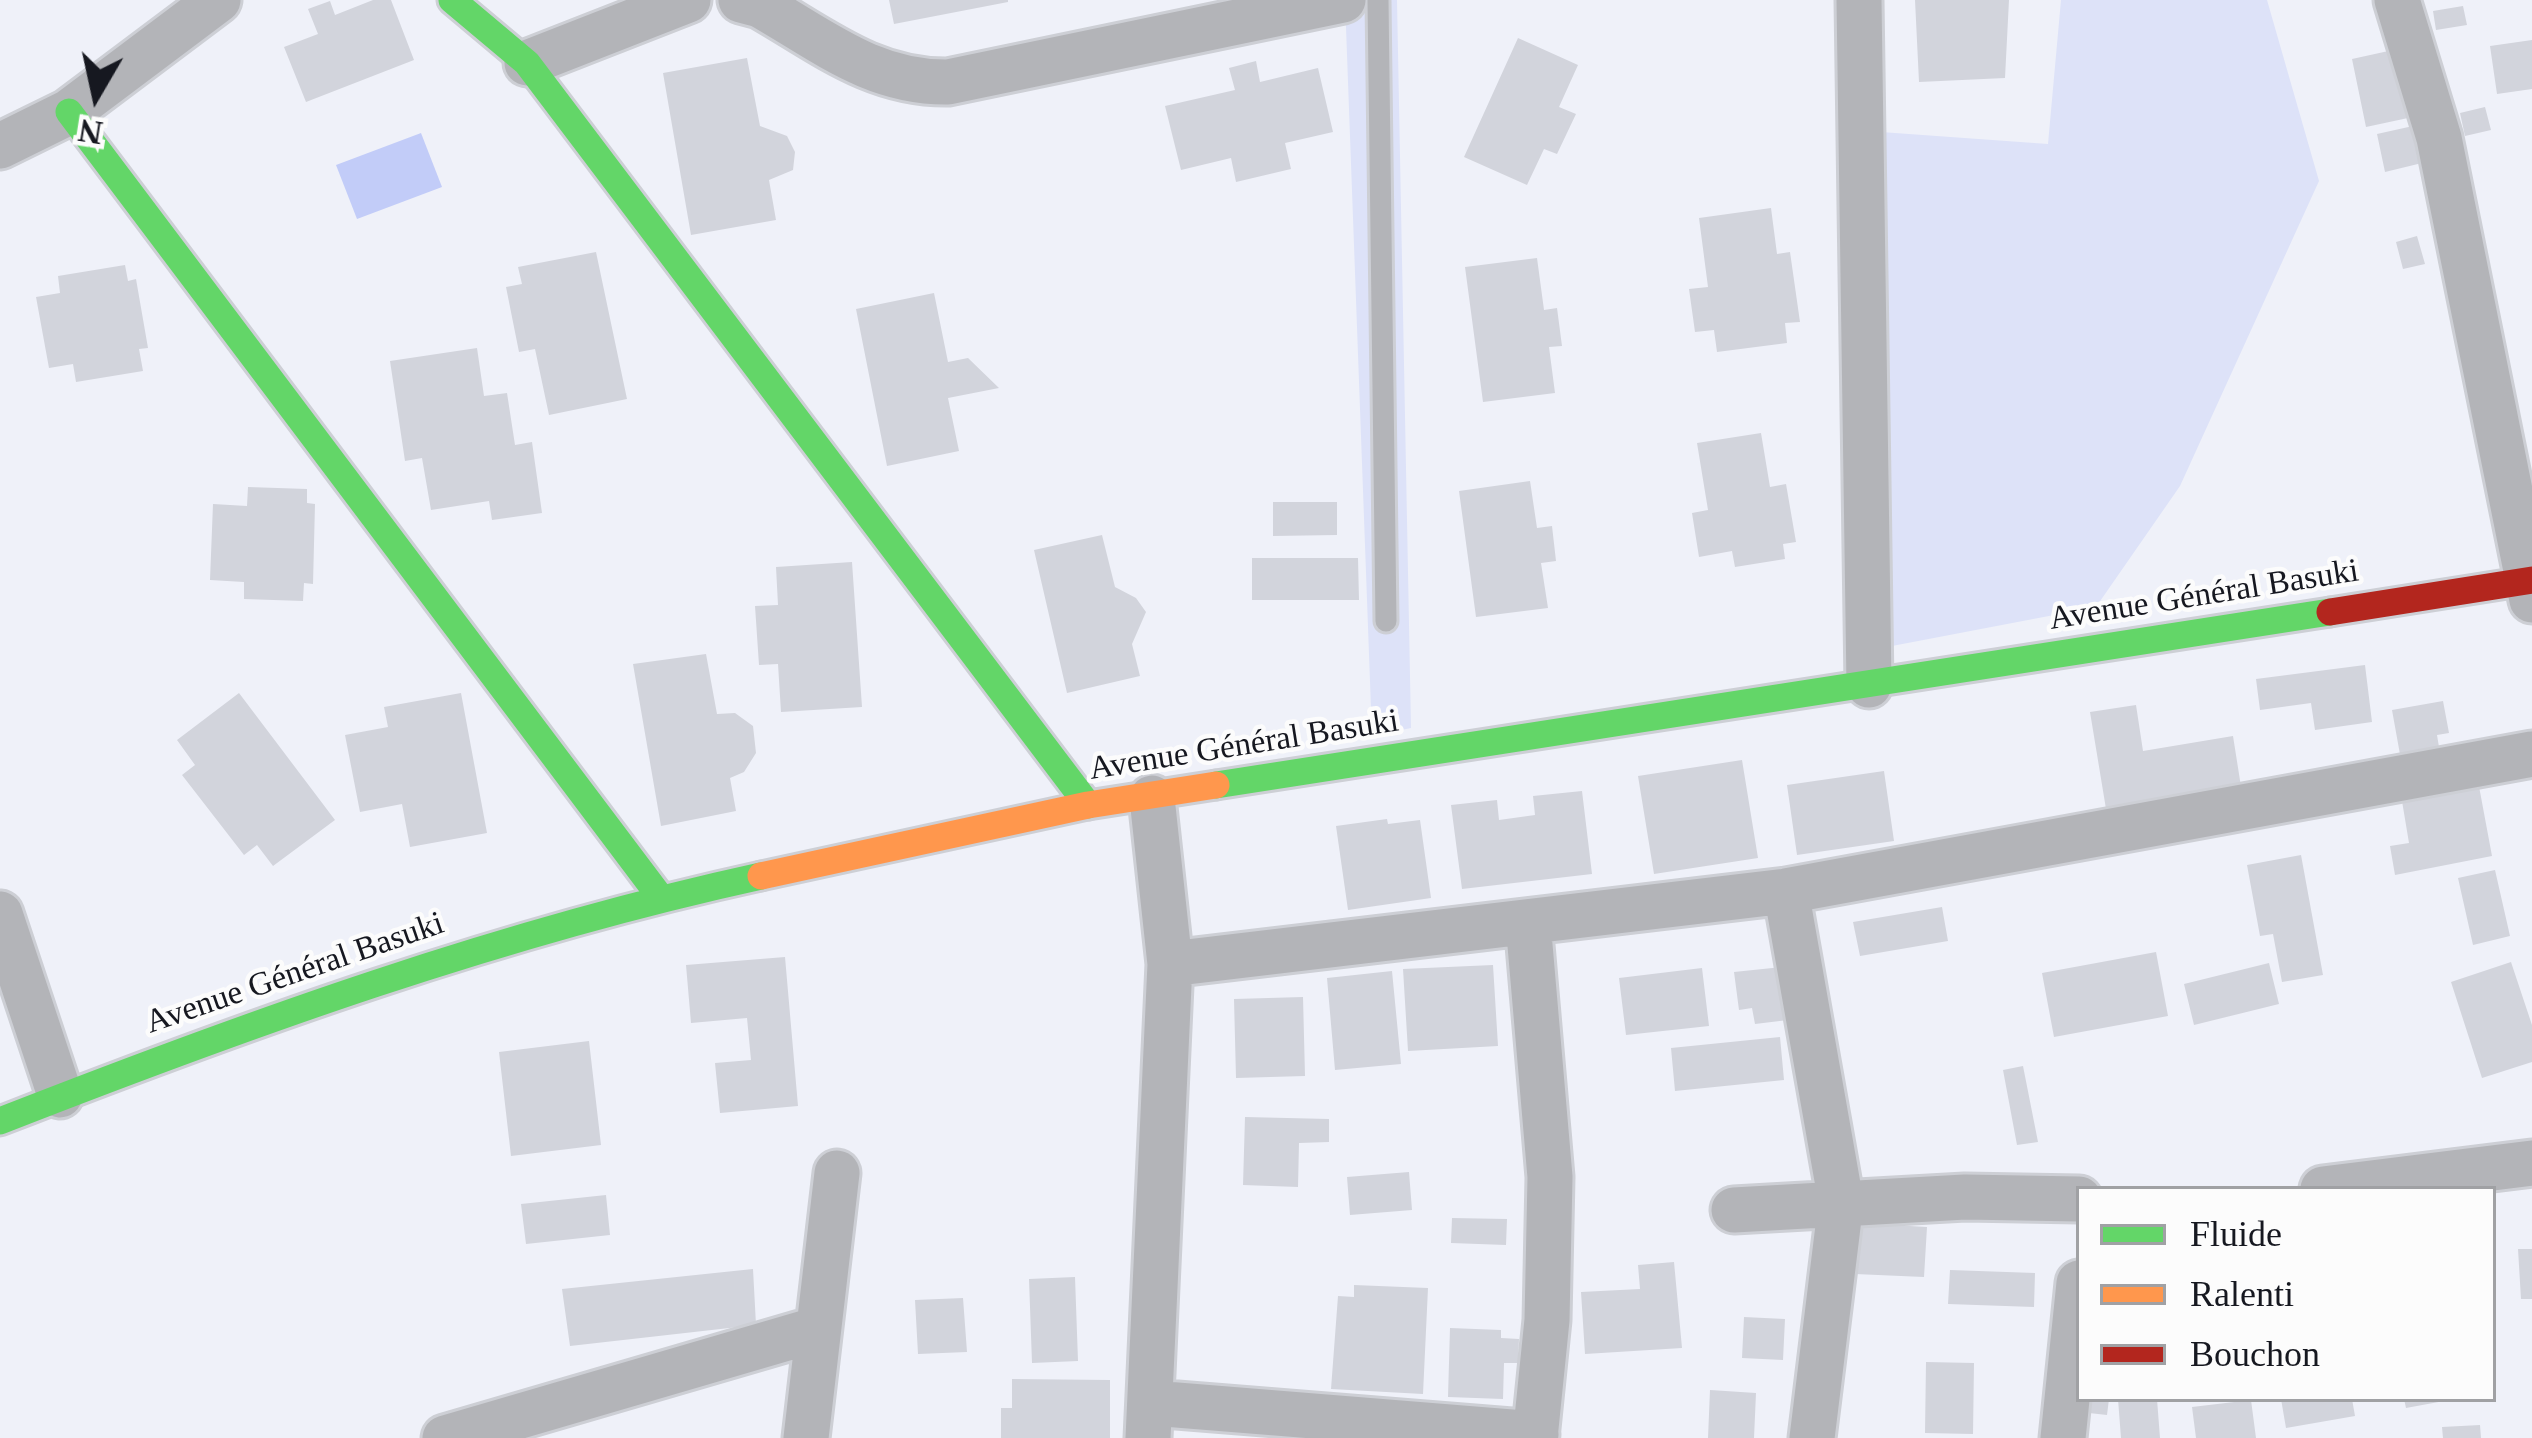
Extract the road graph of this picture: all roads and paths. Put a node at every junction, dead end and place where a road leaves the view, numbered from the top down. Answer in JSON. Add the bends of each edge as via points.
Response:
{"nodes":[{"id":1,"x":218,"y":0,"type":"edge"},
{"id":2,"x":452,"y":0,"type":"edge"},
{"id":3,"x":688,"y":0,"type":"edge"},
{"id":4,"x":741,"y":0,"type":"edge"},
{"id":5,"x":1343,"y":0,"type":"edge"},
{"id":6,"x":1378,"y":0,"type":"edge"},
{"id":7,"x":1858,"y":0,"type":"edge"},
{"id":8,"x":2397,"y":0,"type":"edge"},
{"id":9,"x":527,"y":63,"type":"junction"},
{"id":10,"x":70,"y":112,"type":"junction"},
{"id":11,"x":0,"y":146,"type":"edge"},
{"id":12,"x":2531,"y":587,"type":"edge"},
{"id":13,"x":1386,"y":620,"type":"dead end"},
{"id":14,"x":1869,"y":685,"type":"junction"},
{"id":15,"x":2532,"y":754,"type":"edge"},
{"id":16,"x":1152,"y":798,"type":"junction"},
{"id":17,"x":1088,"y":805,"type":"junction"},
{"id":18,"x":1786,"y":891,"type":"junction"},
{"id":19,"x":661,"y":898,"type":"junction"},
{"id":20,"x":0,"y":914,"type":"edge"},
{"id":21,"x":1528,"y":922,"type":"junction"},
{"id":22,"x":1170,"y":964,"type":"junction"},
{"id":23,"x":60,"y":1095,"type":"junction"},
{"id":24,"x":0,"y":1120,"type":"edge"},
{"id":25,"x":2532,"y":1163,"type":"edge"},
{"id":26,"x":836,"y":1173,"type":"dead end"},
{"id":27,"x":2347,"y":1186,"type":"edge"},
{"id":28,"x":2076,"y":1199,"type":"edge"},
{"id":29,"x":1841,"y":1202,"type":"junction"},
{"id":30,"x":1735,"y":1210,"type":"dead end"},
{"id":31,"x":2076,"y":1312,"type":"edge"},
{"id":32,"x":818,"y":1329,"type":"junction"},
{"id":33,"x":1150,"y":1420,"type":"edge"},
{"id":34,"x":1535,"y":1436,"type":"edge"},
{"id":35,"x":445,"y":1438,"type":"edge"},
{"id":36,"x":806,"y":1438,"type":"edge"},
{"id":37,"x":1812,"y":1438,"type":"edge"},
{"id":38,"x":2063,"y":1438,"type":"edge"}],
"edges":[{"from":1,"to":10,"type":"street"},
{"from":2,"to":9,"type":"street"},
{"from":3,"to":9,"type":"street"},
{"from":4,"to":5,"type":"street","via":[[882,76],[916,82],[948,82]]},
{"from":6,"to":13,"type":"lane"},
{"from":7,"to":14,"type":"street"},
{"from":8,"to":12,"type":"street","via":[[2439,138]]},
{"from":9,"to":17,"type":"street"},
{"from":10,"to":11,"type":"street"},
{"from":10,"to":19,"type":"street"},
{"from":12,"to":14,"type":"street","name":"Avenue Général Basuki"},
{"from":14,"to":16,"type":"street","name":"Avenue Général Basuki"},
{"from":15,"to":18,"type":"street"},
{"from":16,"to":17,"type":"street","name":"Avenue Général Basuki"},
{"from":16,"to":22,"type":"street"},
{"from":17,"to":19,"type":"street","name":"Avenue Général Basuki"},
{"from":18,"to":21,"type":"street"},
{"from":18,"to":29,"type":"street"},
{"from":19,"to":23,"type":"street","name":"Avenue Général Basuki","via":[[269,1016]]},
{"from":20,"to":23,"type":"street"},
{"from":21,"to":22,"type":"street"},
{"from":21,"to":34,"type":"street","via":[[1550,1177]]},
{"from":22,"to":33,"type":"street"},
{"from":23,"to":24,"type":"street","name":"Avenue Général Basuki"},
{"from":25,"to":27,"type":"street"},
{"from":26,"to":32,"type":"street"},
{"from":28,"to":29,"type":"street"},
{"from":29,"to":30,"type":"street"},
{"from":29,"to":37,"type":"street"},
{"from":31,"to":38,"type":"street"},
{"from":32,"to":35,"type":"street"},
{"from":32,"to":36,"type":"street"},
{"from":33,"to":34,"type":"street"}]}
